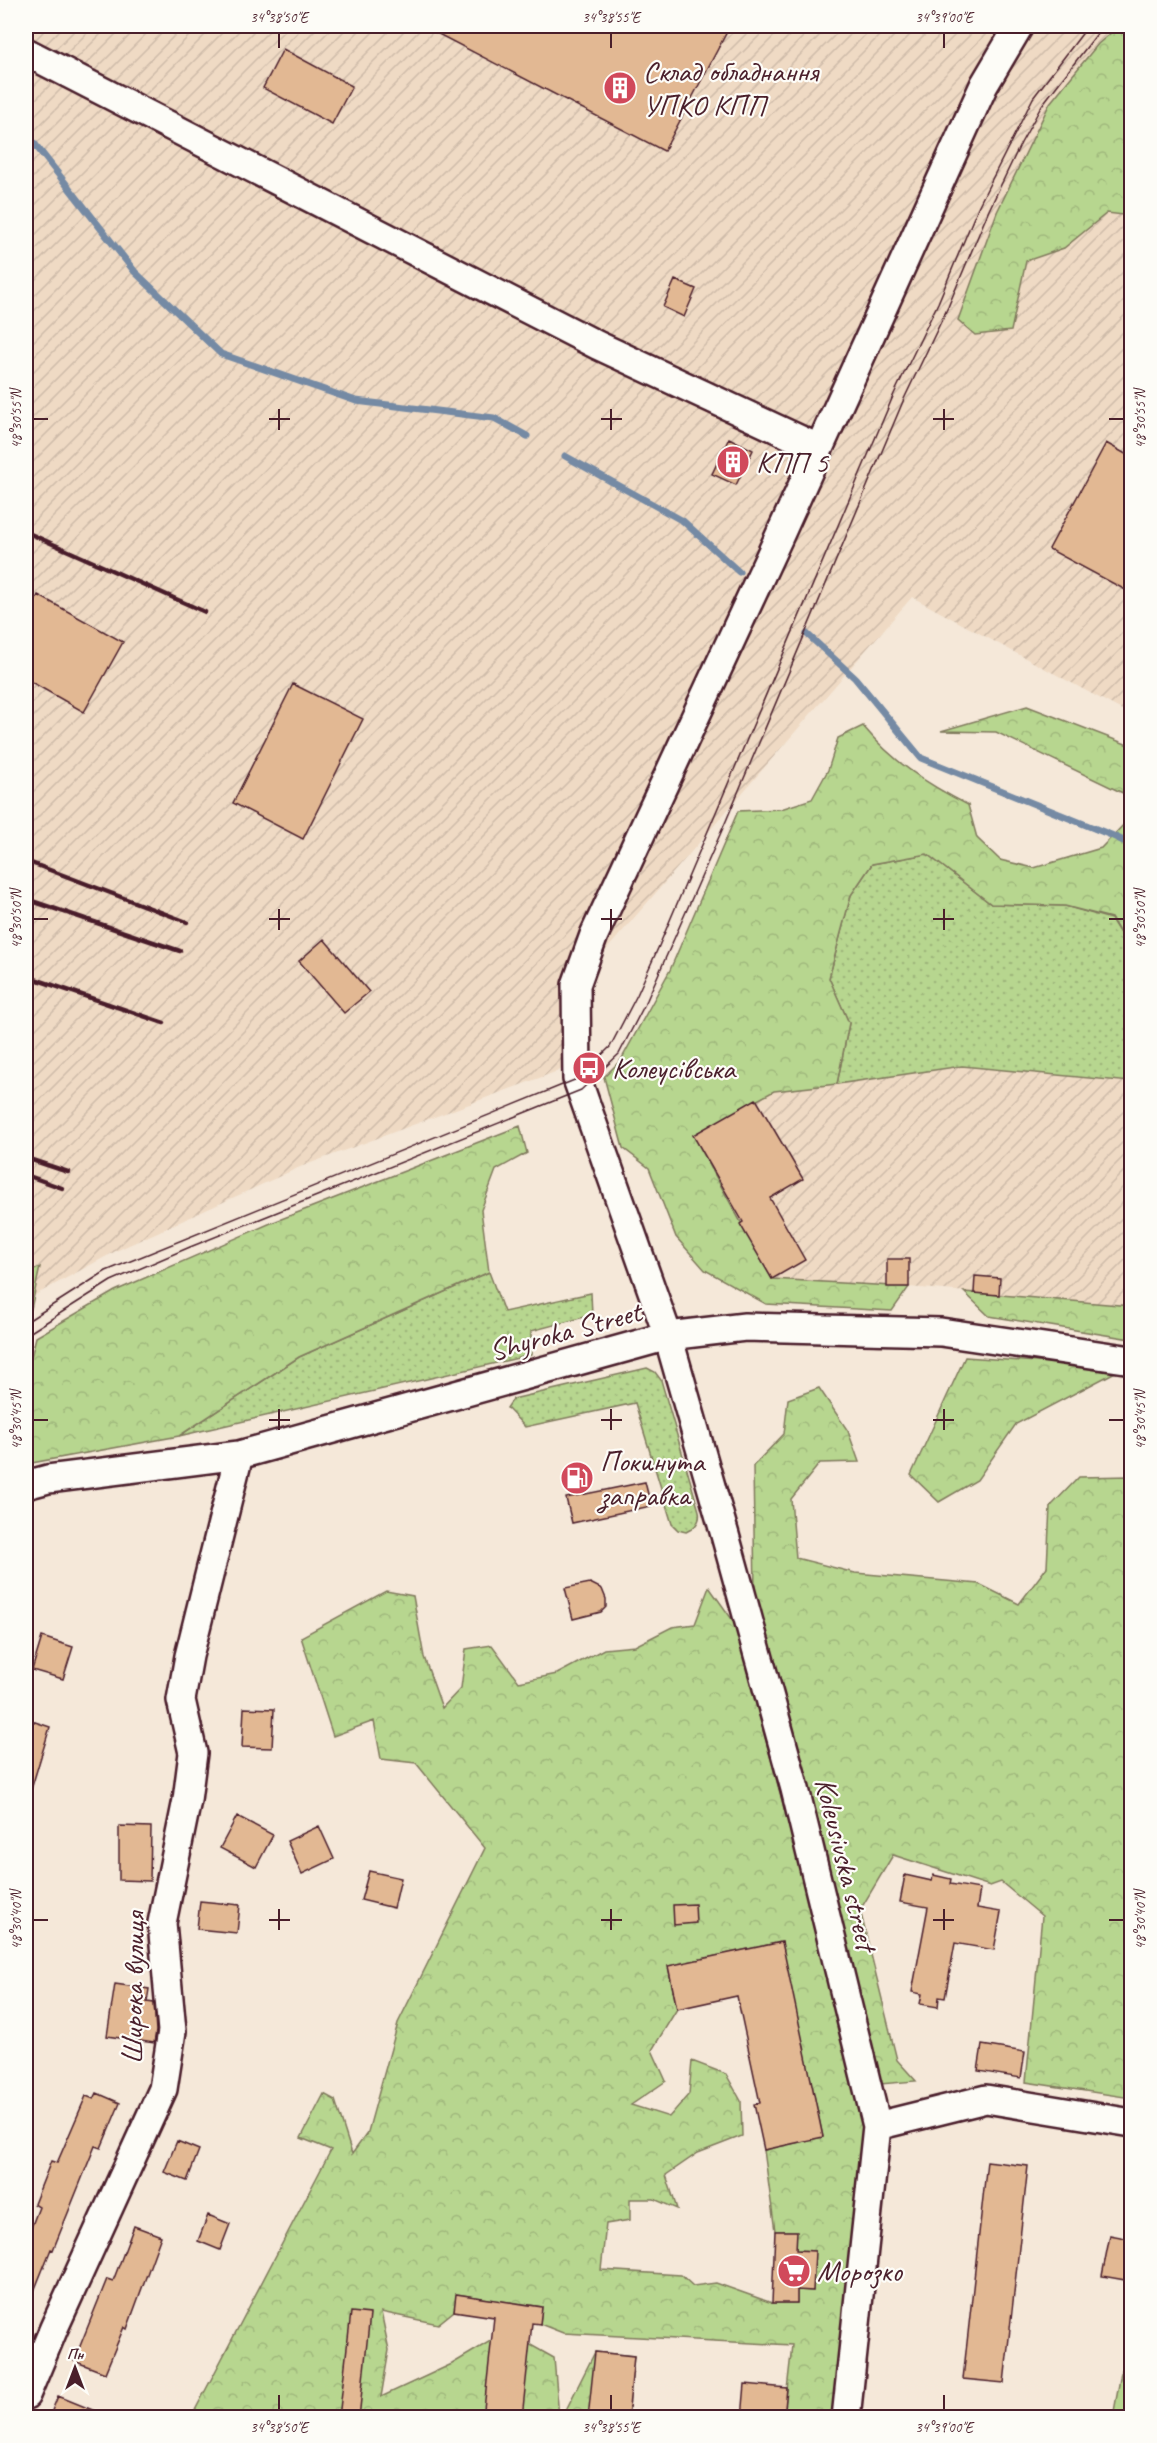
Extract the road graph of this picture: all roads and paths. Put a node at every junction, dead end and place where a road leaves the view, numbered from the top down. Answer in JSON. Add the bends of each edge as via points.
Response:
{"nodes":[{"id":1,"x":1019,"y":26,"type":"edge"},
{"id":2,"x":26,"y":52,"type":"edge"},
{"id":3,"x":818,"y":448,"type":"junction"},
{"id":4,"x":668,"y":1336,"type":"junction"},
{"id":5,"x":1131,"y":1360,"type":"edge"},
{"id":6,"x":239,"y":1455,"type":"junction"},
{"id":7,"x":26,"y":1485,"type":"edge"},
{"id":8,"x":1131,"y":2123,"type":"edge"},
{"id":9,"x":877,"y":2126,"type":"junction"},
{"id":10,"x":26,"y":2396,"type":"edge"},
{"id":11,"x":846,"y":2418,"type":"edge"}],
"edges":[{"from":1,"to":3,"type":"street","name":"Koleusivska street","via":[[984,85]]},
{"from":2,"to":3,"type":"street","via":[[597,345]]},
{"from":3,"to":4,"type":"street","name":"Koleusivska street","via":[[594,935],[576,985],[577,1079]]},
{"from":4,"to":5,"type":"street","name":"Shyroka Street","via":[[745,1327],[941,1332]]},
{"from":4,"to":6,"type":"street","name":"Shyroka Street"},
{"from":4,"to":9,"type":"street","name":"Koleusivska street","via":[[795,1789]]},
{"from":6,"to":7,"type":"street","name":"Shyroka Street"},
{"from":6,"to":10,"type":"street","name":"Широка вулиця","via":[[181,1700],[193,1753],[162,1923],[172,2031],[163,2089]]},
{"from":8,"to":9,"type":"street","via":[[986,2100]]},
{"from":9,"to":11,"type":"street","name":"Koleusivska street"}]}
